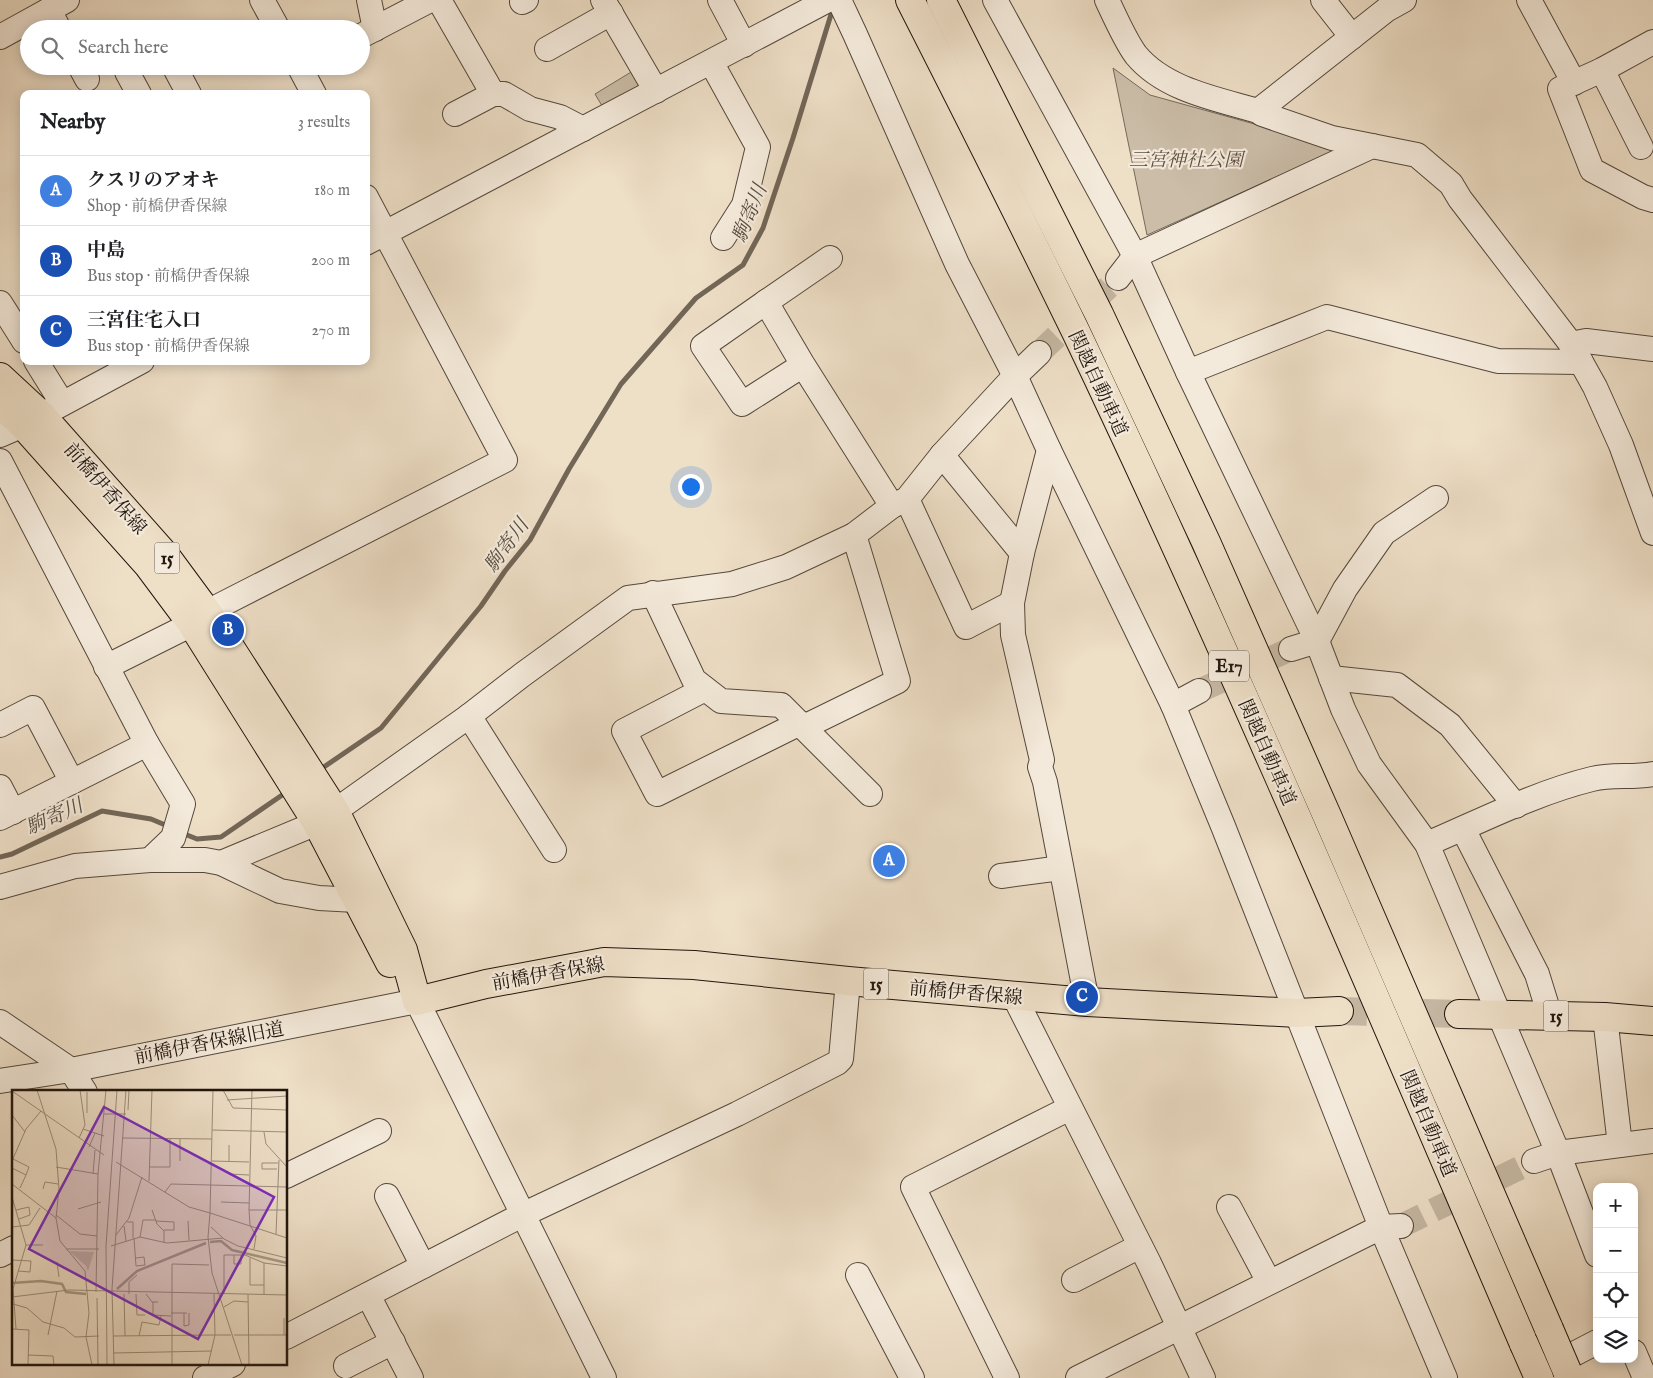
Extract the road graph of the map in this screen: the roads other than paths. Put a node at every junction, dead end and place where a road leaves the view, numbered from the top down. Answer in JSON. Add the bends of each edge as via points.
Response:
{"nodes":[{"id":1,"x":262,"y":0,"type":"edge"},
{"id":2,"x":368,"y":0,"type":"edge"},
{"id":3,"x":430,"y":0,"type":"edge"},
{"id":4,"x":439,"y":0,"type":"edge"},
{"id":5,"x":720,"y":0,"type":"edge"},
{"id":6,"x":828,"y":0,"type":"edge"},
{"id":7,"x":839,"y":0,"type":"edge"},
{"id":8,"x":910,"y":0,"type":"edge"},
{"id":9,"x":942,"y":0,"type":"edge"},
{"id":10,"x":996,"y":0,"type":"edge"},
{"id":11,"x":1107,"y":0,"type":"edge"},
{"id":12,"x":1323,"y":0,"type":"edge"},
{"id":13,"x":1528,"y":0,"type":"edge"},
{"id":14,"x":1389,"y":3,"type":"edge"},
{"id":15,"x":607,"y":7,"type":"edge"},
{"id":16,"x":58,"y":13,"type":"edge"},
{"id":17,"x":41,"y":20,"type":"edge"},
{"id":18,"x":273,"y":20,"type":"edge"},
{"id":19,"x":368,"y":20,"type":"edge"},
{"id":20,"x":20,"y":29,"type":"edge"},
{"id":21,"x":370,"y":31,"type":"edge"},
{"id":22,"x":0,"y":37,"type":"edge"},
{"id":23,"x":1352,"y":37,"type":"junction"},
{"id":24,"x":1653,"y":42,"type":"edge"},
{"id":25,"x":744,"y":44,"type":"junction"},
{"id":26,"x":546,"y":49,"type":"dead end"},
{"id":27,"x":711,"y":62,"type":"junction"},
{"id":28,"x":1602,"y":70,"type":"junction"},
{"id":29,"x":129,"y":75,"type":"edge"},
{"id":30,"x":179,"y":75,"type":"edge"},
{"id":31,"x":1567,"y":86,"type":"junction"},
{"id":32,"x":137,"y":90,"type":"edge"},
{"id":33,"x":187,"y":90,"type":"edge"},
{"id":34,"x":656,"y":91,"type":"junction"},
{"id":35,"x":493,"y":94,"type":"junction"},
{"id":36,"x":1258,"y":111,"type":"junction"},
{"id":37,"x":455,"y":114,"type":"dead end"},
{"id":38,"x":582,"y":130,"type":"junction"},
{"id":39,"x":1372,"y":146,"type":"junction"},
{"id":40,"x":1641,"y":147,"type":"dead end"},
{"id":41,"x":1653,"y":200,"type":"edge"},
{"id":42,"x":370,"y":213,"type":"edge"},
{"id":43,"x":376,"y":238,"type":"edge"},
{"id":44,"x":723,"y":238,"type":"dead end"},
{"id":45,"x":1135,"y":256,"type":"junction"},
{"id":46,"x":830,"y":258,"type":"dead end"},
{"id":47,"x":1118,"y":278,"type":"tunnel mouth"},
{"id":48,"x":766,"y":302,"type":"junction"},
{"id":49,"x":0,"y":303,"type":"edge"},
{"id":50,"x":20,"y":335,"type":"edge"},
{"id":51,"x":1653,"y":349,"type":"edge"},
{"id":52,"x":1039,"y":353,"type":"tunnel mouth"},
{"id":53,"x":1576,"y":353,"type":"junction"},
{"id":54,"x":36,"y":365,"type":"edge"},
{"id":55,"x":134,"y":365,"type":"edge"},
{"id":56,"x":803,"y":365,"type":"junction"},
{"id":57,"x":1188,"y":372,"type":"junction"},
{"id":58,"x":1015,"y":376,"type":"junction"},
{"id":59,"x":0,"y":377,"type":"edge"},
{"id":60,"x":0,"y":404,"type":"edge"},
{"id":61,"x":31,"y":420,"type":"edge"},
{"id":62,"x":1049,"y":450,"type":"junction"},
{"id":63,"x":942,"y":455,"type":"junction"},
{"id":64,"x":0,"y":461,"type":"edge"},
{"id":65,"x":1436,"y":498,"type":"dead end"},
{"id":66,"x":899,"y":502,"type":"junction"},
{"id":67,"x":1653,"y":533,"type":"edge"},
{"id":68,"x":854,"y":535,"type":"junction"},
{"id":69,"x":1022,"y":553,"type":"junction"},
{"id":70,"x":653,"y":593,"type":"junction"},
{"id":71,"x":1012,"y":603,"type":"junction"},
{"id":72,"x":218,"y":607,"type":"dead end"},
{"id":73,"x":192,"y":624,"type":"junction"},
{"id":74,"x":1317,"y":641,"type":"junction"},
{"id":75,"x":1291,"y":650,"type":"tunnel mouth"},
{"id":76,"x":106,"y":667,"type":"junction"},
{"id":77,"x":1331,"y":678,"type":"junction"},
{"id":78,"x":705,"y":689,"type":"junction"},
{"id":79,"x":1199,"y":691,"type":"tunnel mouth"},
{"id":80,"x":1173,"y":705,"type":"junction"},
{"id":81,"x":469,"y":716,"type":"junction"},
{"id":82,"x":0,"y":725,"type":"edge"},
{"id":83,"x":802,"y":725,"type":"junction"},
{"id":84,"x":147,"y":744,"type":"junction"},
{"id":85,"x":1653,"y":774,"type":"edge"},
{"id":86,"x":302,"y":779,"type":"junction"},
{"id":87,"x":72,"y":782,"type":"junction"},
{"id":88,"x":0,"y":787,"type":"edge"},
{"id":89,"x":870,"y":794,"type":"dead end"},
{"id":90,"x":1516,"y":806,"type":"junction"},
{"id":91,"x":6,"y":815,"type":"edge"},
{"id":92,"x":326,"y":817,"type":"junction"},
{"id":93,"x":1463,"y":829,"type":"junction"},
{"id":94,"x":1427,"y":844,"type":"junction"},
{"id":95,"x":554,"y":850,"type":"dead end"},
{"id":96,"x":150,"y":860,"type":"junction"},
{"id":97,"x":221,"y":863,"type":"junction"},
{"id":98,"x":1061,"y":868,"type":"junction"},
{"id":99,"x":1001,"y":876,"type":"dead end"},
{"id":100,"x":0,"y":887,"type":"edge"},
{"id":101,"x":356,"y":900,"type":"junction"},
{"id":102,"x":848,"y":981,"type":"junction"},
{"id":103,"x":1014,"y":996,"type":"junction"},
{"id":104,"x":417,"y":1001,"type":"junction"},
{"id":105,"x":1087,"y":1002,"type":"junction"},
{"id":106,"x":1339,"y":1011,"type":"tunnel mouth"},
{"id":107,"x":1297,"y":1013,"type":"junction"},
{"id":108,"x":1459,"y":1014,"type":"tunnel mouth"},
{"id":109,"x":1499,"y":1015,"type":"junction"},
{"id":110,"x":1550,"y":1016,"type":"junction"},
{"id":111,"x":1605,"y":1018,"type":"junction"},
{"id":112,"x":1653,"y":1021,"type":"edge"},
{"id":113,"x":0,"y":1022,"type":"edge"},
{"id":114,"x":71,"y":1070,"type":"junction"},
{"id":115,"x":0,"y":1081,"type":"edge"},
{"id":116,"x":83,"y":1090,"type":"edge"},
{"id":117,"x":1070,"y":1108,"type":"junction"},
{"id":118,"x":379,"y":1131,"type":"dead end"},
{"id":119,"x":1653,"y":1141,"type":"edge"},
{"id":120,"x":1620,"y":1145,"type":"junction"},
{"id":121,"x":1558,"y":1153,"type":"junction"},
{"id":122,"x":1534,"y":1161,"type":"tunnel mouth"},
{"id":123,"x":288,"y":1175,"type":"edge"},
{"id":124,"x":387,"y":1196,"type":"dead end"},
{"id":125,"x":1229,"y":1207,"type":"dead end"},
{"id":126,"x":522,"y":1215,"type":"junction"},
{"id":127,"x":1391,"y":1226,"type":"junction"},
{"id":128,"x":1593,"y":1245,"type":"edge"},
{"id":129,"x":1140,"y":1246,"type":"junction"},
{"id":130,"x":12,"y":1249,"type":"edge"},
{"id":131,"x":0,"y":1255,"type":"edge"},
{"id":132,"x":423,"y":1266,"type":"junction"},
{"id":133,"x":858,"y":1275,"type":"dead end"},
{"id":134,"x":1074,"y":1280,"type":"dead end"},
{"id":135,"x":1269,"y":1282,"type":"junction"},
{"id":136,"x":368,"y":1295,"type":"junction"},
{"id":137,"x":1178,"y":1328,"type":"junction"},
{"id":138,"x":288,"y":1336,"type":"edge"},
{"id":139,"x":393,"y":1342,"type":"junction"},
{"id":140,"x":1593,"y":1344,"type":"edge"},
{"id":141,"x":1638,"y":1361,"type":"edge"},
{"id":142,"x":229,"y":1366,"type":"edge"},
{"id":143,"x":234,"y":1366,"type":"edge"},
{"id":144,"x":346,"y":1366,"type":"dead end"},
{"id":145,"x":1569,"y":1374,"type":"edge"},
{"id":146,"x":422,"y":1377,"type":"edge"},
{"id":147,"x":205,"y":1378,"type":"edge"},
{"id":148,"x":241,"y":1378,"type":"edge"},
{"id":149,"x":604,"y":1378,"type":"edge"},
{"id":150,"x":912,"y":1378,"type":"edge"},
{"id":151,"x":1007,"y":1378,"type":"edge"},
{"id":152,"x":1078,"y":1378,"type":"edge"},
{"id":153,"x":1202,"y":1378,"type":"edge"},
{"id":154,"x":1445,"y":1378,"type":"edge"},
{"id":155,"x":1528,"y":1378,"type":"edge"},
{"id":156,"x":1539,"y":1378,"type":"edge"},
{"id":157,"x":1645,"y":1378,"type":"edge"}],
"edges":[{"from":1,"to":18,"type":"street"},
{"from":2,"to":19,"type":"street"},
{"from":3,"to":21,"type":"street"},
{"from":4,"to":35,"type":"street"},
{"from":5,"to":25,"type":"street"},
{"from":6,"to":25,"type":"street"},
{"from":7,"to":58,"type":"street","via":[[957,264]]},
{"from":8,"to":156,"type":"main road","name":"関越自動車道","number":"E17","bridge":true,"via":[[1077,334],[1180,556],[1307,839]]},
{"from":9,"to":145,"type":"main road","name":"関越自動車道","number":"E17","bridge":true,"via":[[1099,314],[1206,542]]},
{"from":10,"to":45,"type":"street"},
{"from":11,"to":36,"type":"street","via":[[1136,54],[1155,72],[1186,89]]},
{"from":12,"to":23,"type":"street"},
{"from":13,"to":31,"type":"street"},
{"from":14,"to":23,"type":"street"},
{"from":15,"to":26,"type":"street"},
{"from":15,"to":34,"type":"street"},
{"from":16,"to":17,"type":"street"},
{"from":20,"to":22,"type":"street"},
{"from":23,"to":36,"type":"street"},
{"from":24,"to":28,"type":"street"},
{"from":25,"to":27,"type":"street"},
{"from":27,"to":34,"type":"street"},
{"from":27,"to":44,"type":"street","via":[[758,147],[744,205]]},
{"from":28,"to":31,"type":"street"},
{"from":28,"to":40,"type":"street"},
{"from":29,"to":32,"type":"street"},
{"from":30,"to":33,"type":"street"},
{"from":31,"to":41,"type":"street","via":[[1592,170]]},
{"from":34,"to":38,"type":"street"},
{"from":35,"to":37,"type":"street"},
{"from":35,"to":38,"type":"street","via":[[504,94],[530,109],[560,117]]},
{"from":36,"to":39,"type":"street","via":[[1332,138]]},
{"from":38,"to":43,"type":"street"},
{"from":39,"to":45,"type":"street"},
{"from":39,"to":53,"type":"street","via":[[1416,155],[1451,184]]},
{"from":42,"to":43,"type":"street"},
{"from":43,"to":72,"type":"street","via":[[505,460]]},
{"from":45,"to":47,"type":"street"},
{"from":45,"to":57,"type":"street"},
{"from":46,"to":48,"type":"street"},
{"from":48,"to":56,"type":"street"},
{"from":48,"to":56,"type":"street","via":[[703,346],[742,404]]},
{"from":49,"to":50,"type":"street"},
{"from":51,"to":53,"type":"street","via":[[1586,340]]},
{"from":52,"to":58,"type":"street"},
{"from":53,"to":57,"type":"street","via":[[1498,361],[1327,317]]},
{"from":53,"to":67,"type":"street","via":[[1620,445]]},
{"from":54,"to":61,"type":"street"},
{"from":55,"to":61,"type":"street"},
{"from":56,"to":66,"type":"street"},
{"from":57,"to":74,"type":"street"},
{"from":58,"to":62,"type":"street"},
{"from":58,"to":63,"type":"street"},
{"from":59,"to":61,"type":"main road","name":"前橋伊香保線","number":"15"},
{"from":60,"to":61,"type":"main road","name":"前橋伊香保線","number":"15"},
{"from":61,"to":73,"type":"main road","name":"前橋伊香保線","number":"15"},
{"from":61,"to":86,"type":"main road","name":"前橋伊香保線","number":"15","via":[[164,555],[210,616]]},
{"from":62,"to":69,"type":"street"},
{"from":62,"to":80,"type":"street"},
{"from":63,"to":66,"type":"street"},
{"from":63,"to":69,"type":"street"},
{"from":64,"to":76,"type":"street"},
{"from":65,"to":74,"type":"street","via":[[1384,532],[1345,589]]},
{"from":66,"to":68,"type":"street"},
{"from":66,"to":71,"type":"street","via":[[966,627]]},
{"from":68,"to":70,"type":"street","via":[[786,567],[732,584]]},
{"from":68,"to":83,"type":"street","via":[[898,681]]},
{"from":69,"to":71,"type":"street"},
{"from":70,"to":78,"type":"street","via":[[694,680]]},
{"from":70,"to":81,"type":"street","via":[[628,598]]},
{"from":71,"to":98,"type":"street","via":[[1013,635],[1042,760],[1040,767]]},
{"from":73,"to":76,"type":"street"},
{"from":73,"to":86,"type":"main road","name":"前橋伊香保線","number":"15"},
{"from":74,"to":75,"type":"street"},
{"from":74,"to":77,"type":"street"},
{"from":76,"to":84,"type":"street"},
{"from":77,"to":90,"type":"street","via":[[1397,685],[1450,725]]},
{"from":77,"to":94,"type":"street","via":[[1368,764]]},
{"from":78,"to":83,"type":"street","via":[[721,702],[781,706]]},
{"from":78,"to":83,"type":"street","via":[[624,731],[657,794]]},
{"from":79,"to":80,"type":"street"},
{"from":80,"to":107,"type":"street"},
{"from":81,"to":92,"type":"street"},
{"from":81,"to":95,"type":"street"},
{"from":82,"to":87,"type":"street","via":[[33,708]]},
{"from":83,"to":89,"type":"street"},
{"from":84,"to":87,"type":"street"},
{"from":84,"to":96,"type":"street","via":[[183,804],[173,838]]},
{"from":85,"to":90,"type":"street","via":[[1592,779]]},
{"from":86,"to":92,"type":"main road","name":"前橋伊香保線","number":"15"},
{"from":87,"to":91,"type":"street"},
{"from":88,"to":91,"type":"street"},
{"from":90,"to":93,"type":"street"},
{"from":92,"to":97,"type":"street"},
{"from":92,"to":101,"type":"main road","name":"前橋伊香保線","number":"15"},
{"from":92,"to":104,"type":"main road","name":"前橋伊香保線","number":"15","via":[[403,950]]},
{"from":93,"to":94,"type":"street"},
{"from":93,"to":110,"type":"street","via":[[1537,974]]},
{"from":94,"to":109,"type":"street"},
{"from":96,"to":97,"type":"street"},
{"from":96,"to":100,"type":"street","via":[[76,866]]},
{"from":97,"to":101,"type":"street","via":[[280,891]]},
{"from":98,"to":99,"type":"street"},
{"from":98,"to":105,"type":"street"},
{"from":101,"to":104,"type":"main road","name":"前橋伊香保線","number":"15","via":[[387,960]]},
{"from":102,"to":103,"type":"main road","name":"前橋伊香保線","number":"15"},
{"from":102,"to":104,"type":"main road","name":"前橋伊香保線","number":"15","via":[[694,965],[604,962],[486,984]]},
{"from":102,"to":126,"type":"street","via":[[841,1059],[837,1063],[738,1114]]},
{"from":103,"to":105,"type":"main road","name":"前橋伊香保線","number":"15"},
{"from":103,"to":117,"type":"street"},
{"from":104,"to":114,"type":"street","name":"前橋伊香保線旧道"},
{"from":104,"to":126,"type":"street"},
{"from":105,"to":107,"type":"main road","name":"前橋伊香保線","number":"15"},
{"from":106,"to":107,"type":"main road","name":"前橋伊香保線","number":"15"},
{"from":107,"to":127,"type":"street"},
{"from":108,"to":109,"type":"main road","number":"15"},
{"from":109,"to":110,"type":"main road","number":"15"},
{"from":109,"to":121,"type":"street"},
{"from":110,"to":111,"type":"main road","number":"15"},
{"from":111,"to":112,"type":"main road","number":"15"},
{"from":111,"to":120,"type":"street"},
{"from":113,"to":114,"type":"street"},
{"from":114,"to":115,"type":"street","name":"前橋伊香保線旧道"},
{"from":114,"to":116,"type":"street"},
{"from":117,"to":129,"type":"street"},
{"from":117,"to":151,"type":"street","via":[[912,1187]]},
{"from":118,"to":123,"type":"street"},
{"from":119,"to":120,"type":"street"},
{"from":120,"to":121,"type":"street"},
{"from":121,"to":122,"type":"street"},
{"from":121,"to":128,"type":"street"},
{"from":124,"to":132,"type":"street"},
{"from":125,"to":135,"type":"street"},
{"from":126,"to":132,"type":"street"},
{"from":126,"to":149,"type":"street"},
{"from":127,"to":135,"type":"street"},
{"from":127,"to":154,"type":"street"},
{"from":129,"to":134,"type":"street"},
{"from":129,"to":137,"type":"street"},
{"from":130,"to":131,"type":"street"},
{"from":132,"to":136,"type":"street"},
{"from":133,"to":150,"type":"street"},
{"from":135,"to":137,"type":"street"},
{"from":136,"to":138,"type":"street"},
{"from":136,"to":139,"type":"street"},
{"from":137,"to":152,"type":"street"},
{"from":137,"to":153,"type":"street"},
{"from":139,"to":144,"type":"street"},
{"from":139,"to":146,"type":"street"},
{"from":140,"to":155,"type":"street"},
{"from":141,"to":157,"type":"street"},
{"from":142,"to":147,"type":"street"},
{"from":143,"to":148,"type":"street"}]}
